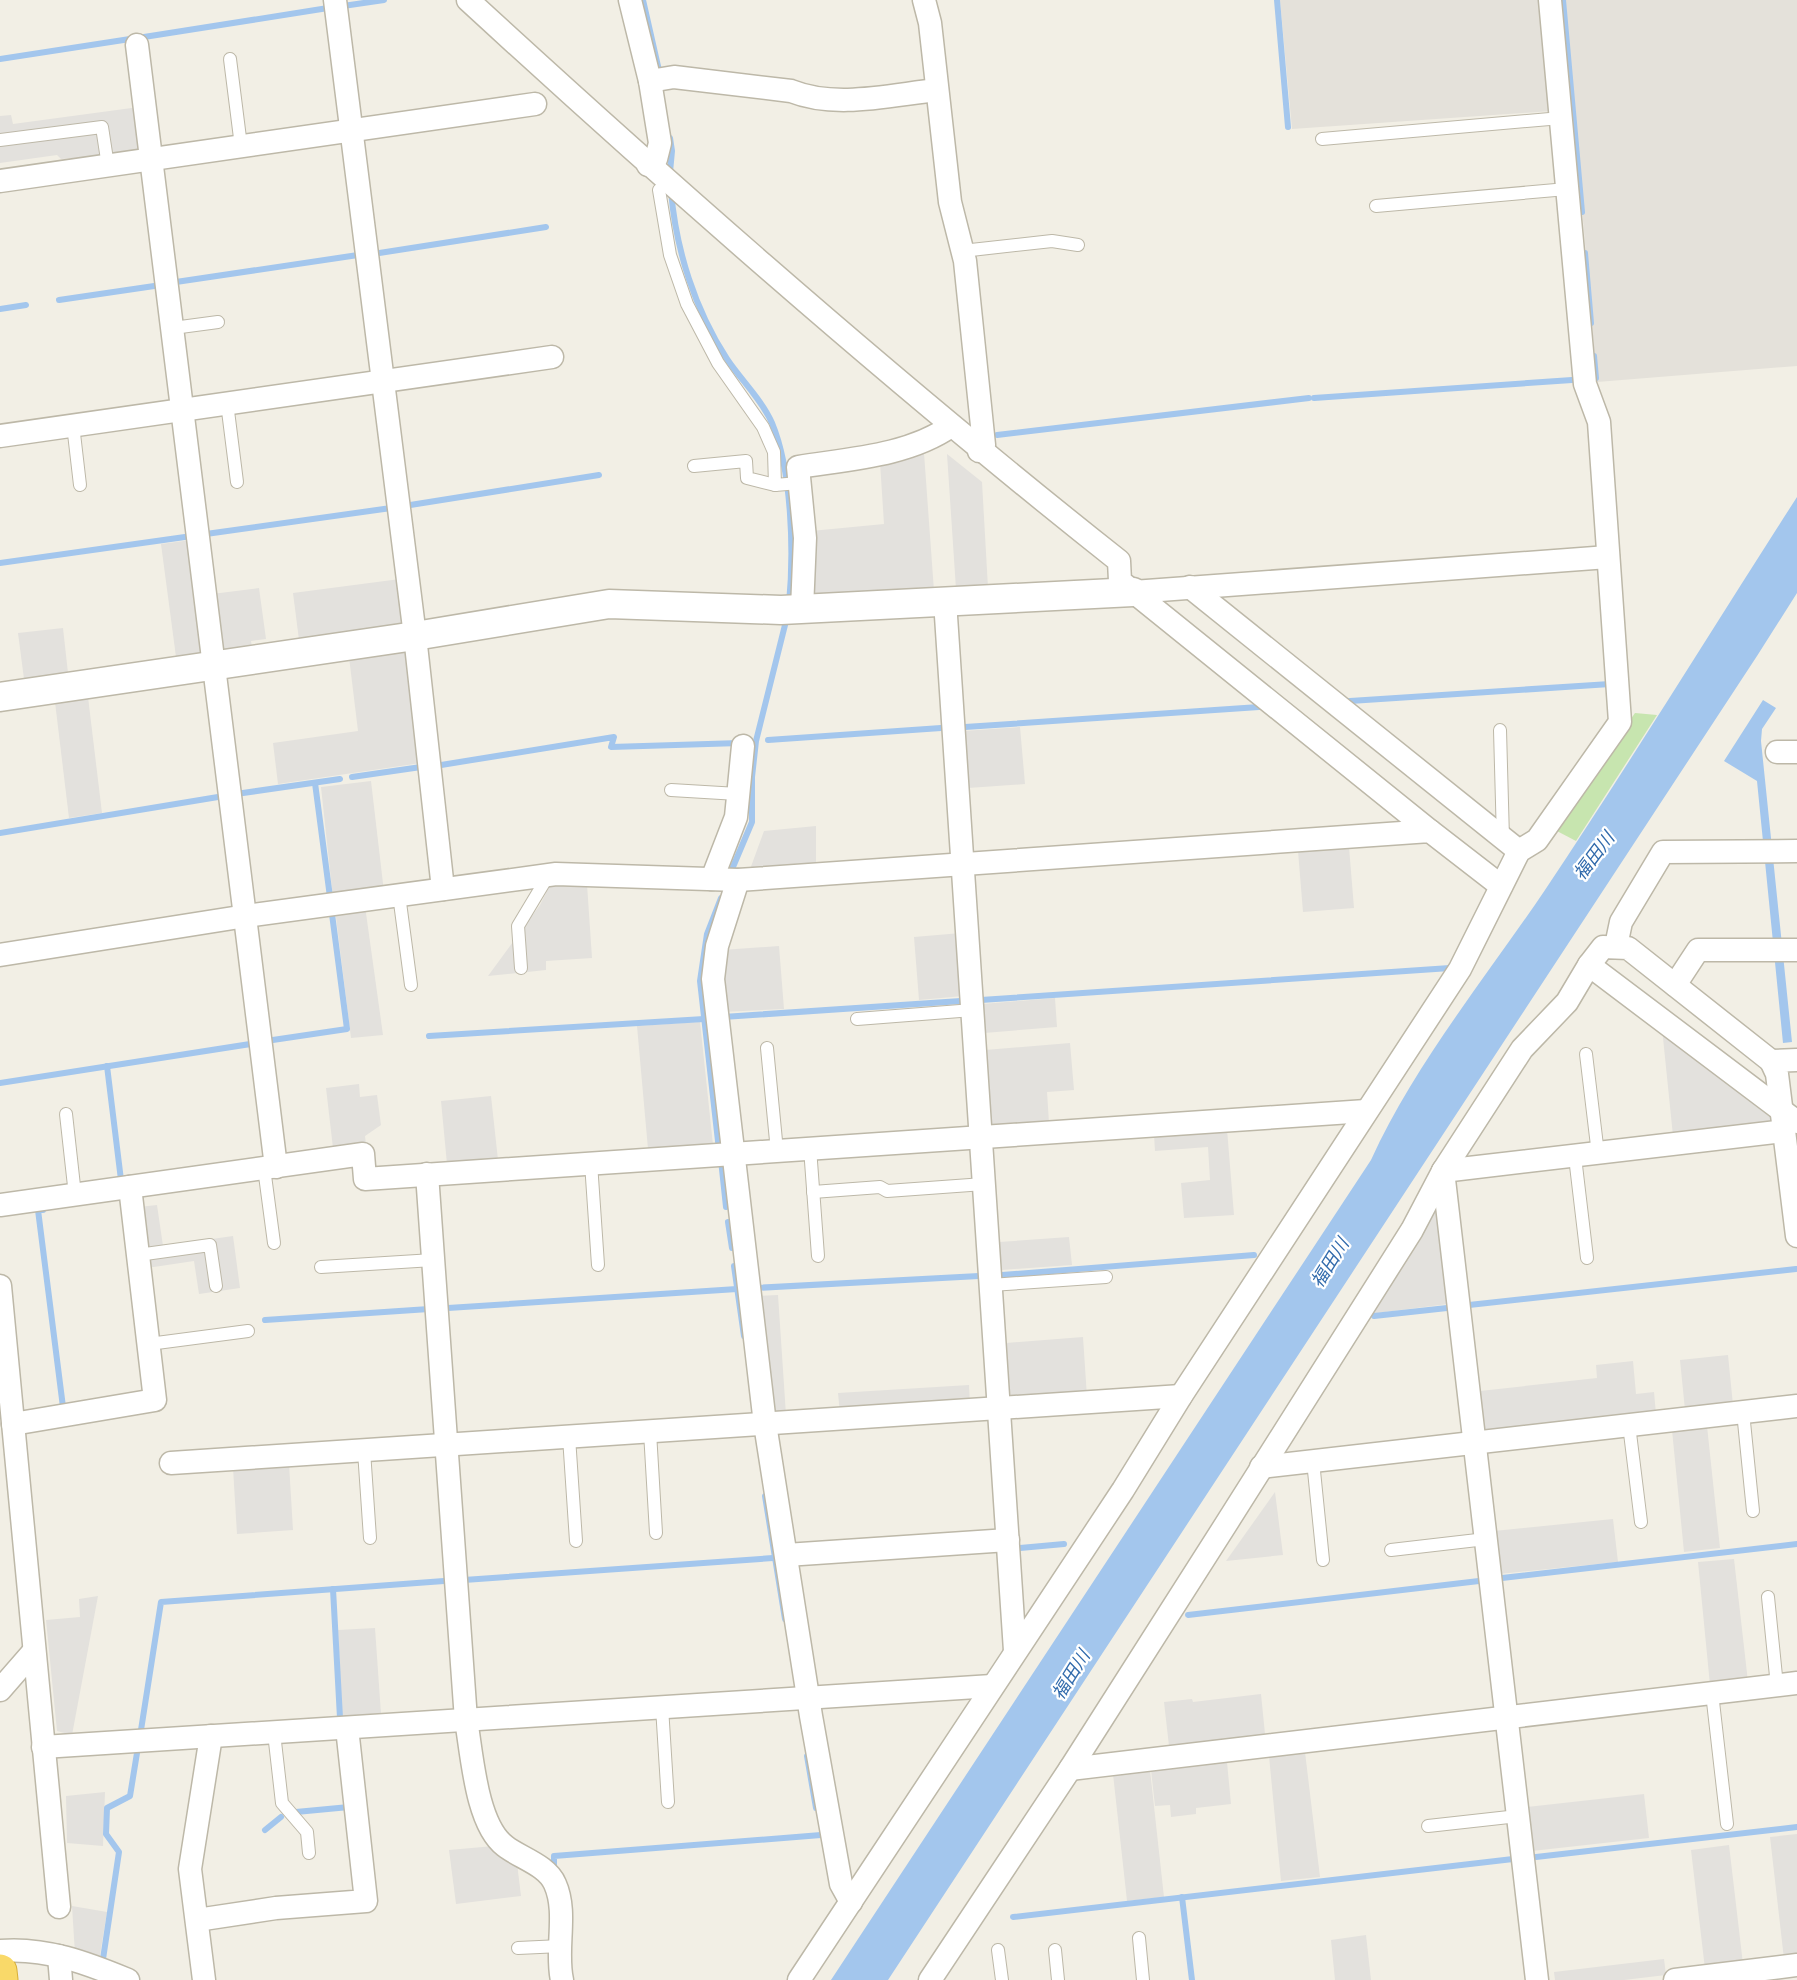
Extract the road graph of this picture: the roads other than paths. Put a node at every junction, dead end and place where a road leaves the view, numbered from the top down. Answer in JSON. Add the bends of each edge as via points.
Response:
{"nodes":[{"id":1,"x":335,"y":0,"type":"edge"},
{"id":2,"x":468,"y":0,"type":"edge"},
{"id":3,"x":630,"y":0,"type":"edge"},
{"id":4,"x":924,"y":0,"type":"edge"},
{"id":5,"x":1550,"y":0,"type":"edge"},
{"id":6,"x":137,"y":45,"type":"dead end"},
{"id":7,"x":230,"y":59,"type":"dead end"},
{"id":8,"x":657,"y":80,"type":"junction"},
{"id":9,"x":937,"y":90,"type":"junction"},
{"id":10,"x":536,"y":104,"type":"dead end"},
{"id":11,"x":1561,"y":118,"type":"junction"},
{"id":12,"x":351,"y":131,"type":"junction"},
{"id":13,"x":1322,"y":139,"type":"dead end"},
{"id":14,"x":0,"y":140,"type":"edge"},
{"id":15,"x":241,"y":146,"type":"junction"},
{"id":16,"x":152,"y":160,"type":"junction"},
{"id":17,"x":108,"y":166,"type":"junction"},
{"id":18,"x":0,"y":182,"type":"edge"},
{"id":19,"x":663,"y":182,"type":"junction"},
{"id":20,"x":1567,"y":189,"type":"junction"},
{"id":21,"x":1376,"y":206,"type":"dead end"},
{"id":22,"x":1078,"y":245,"type":"dead end"},
{"id":23,"x":962,"y":251,"type":"junction"},
{"id":24,"x":218,"y":322,"type":"dead end"},
{"id":25,"x":173,"y":328,"type":"junction"},
{"id":26,"x":552,"y":357,"type":"dead end"},
{"id":27,"x":382,"y":381,"type":"junction"},
{"id":28,"x":227,"y":403,"type":"junction"},
{"id":29,"x":183,"y":410,"type":"junction"},
{"id":30,"x":73,"y":425,"type":"junction"},
{"id":31,"x":951,"y":426,"type":"junction"},
{"id":32,"x":0,"y":436,"type":"edge"},
{"id":33,"x":979,"y":451,"type":"junction"},
{"id":34,"x":693,"y":466,"type":"dead end"},
{"id":35,"x":237,"y":482,"type":"dead end"},
{"id":36,"x":787,"y":484,"type":"junction"},
{"id":37,"x":80,"y":485,"type":"dead end"},
{"id":38,"x":1608,"y":557,"type":"junction"},
{"id":39,"x":1190,"y":587,"type":"junction"},
{"id":40,"x":1133,"y":592,"type":"junction"},
{"id":41,"x":945,"y":601,"type":"junction"},
{"id":42,"x":792,"y":609,"type":"junction"},
{"id":43,"x":415,"y":636,"type":"junction"},
{"id":44,"x":214,"y":666,"type":"junction"},
{"id":45,"x":0,"y":697,"type":"edge"},
{"id":46,"x":1500,"y":730,"type":"dead end"},
{"id":47,"x":743,"y":746,"type":"dead end"},
{"id":48,"x":671,"y":790,"type":"dead end"},
{"id":49,"x":738,"y":794,"type":"junction"},
{"id":50,"x":1430,"y":831,"type":"junction"},
{"id":51,"x":1511,"y":845,"type":"junction"},
{"id":52,"x":1797,"y":851,"type":"edge"},
{"id":53,"x":963,"y":864,"type":"junction"},
{"id":54,"x":548,"y":876,"type":"junction"},
{"id":55,"x":725,"y":879,"type":"junction"},
{"id":56,"x":1501,"y":886,"type":"junction"},
{"id":57,"x":443,"y":889,"type":"junction"},
{"id":58,"x":399,"y":895,"type":"junction"},
{"id":59,"x":246,"y":916,"type":"junction"},
{"id":60,"x":1616,"y":946,"type":"junction"},
{"id":61,"x":1785,"y":950,"type":"edge"},
{"id":62,"x":0,"y":956,"type":"edge"},
{"id":63,"x":1589,"y":965,"type":"junction"},
{"id":64,"x":520,"y":968,"type":"dead end"},
{"id":65,"x":411,"y":985,"type":"dead end"},
{"id":66,"x":1675,"y":986,"type":"junction"},
{"id":67,"x":973,"y":1010,"type":"junction"},
{"id":68,"x":857,"y":1019,"type":"dead end"},
{"id":69,"x":767,"y":1048,"type":"dead end"},
{"id":70,"x":1586,"y":1054,"type":"dead end"},
{"id":71,"x":1797,"y":1060,"type":"edge"},
{"id":72,"x":1774,"y":1068,"type":"junction"},
{"id":73,"x":1797,"y":1090,"type":"edge"},
{"id":74,"x":1366,"y":1111,"type":"junction"},
{"id":75,"x":66,"y":1114,"type":"dead end"},
{"id":76,"x":1788,"y":1121,"type":"edge"},
{"id":77,"x":981,"y":1137,"type":"junction"},
{"id":78,"x":810,"y":1148,"type":"junction"},
{"id":79,"x":777,"y":1151,"type":"junction"},
{"id":80,"x":725,"y":1154,"type":"junction"},
{"id":81,"x":1598,"y":1154,"type":"junction"},
{"id":82,"x":1575,"y":1157,"type":"junction"},
{"id":83,"x":591,"y":1163,"type":"junction"},
{"id":84,"x":270,"y":1167,"type":"junction"},
{"id":85,"x":1443,"y":1171,"type":"junction"},
{"id":86,"x":427,"y":1174,"type":"junction"},
{"id":87,"x":984,"y":1184,"type":"junction"},
{"id":88,"x":130,"y":1187,"type":"junction"},
{"id":89,"x":813,"y":1192,"type":"junction"},
{"id":90,"x":75,"y":1195,"type":"junction"},
{"id":91,"x":0,"y":1206,"type":"edge"},
{"id":92,"x":1797,"y":1236,"type":"edge"},
{"id":93,"x":274,"y":1243,"type":"dead end"},
{"id":94,"x":138,"y":1255,"type":"junction"},
{"id":95,"x":818,"y":1256,"type":"dead end"},
{"id":96,"x":1587,"y":1258,"type":"dead end"},
{"id":97,"x":433,"y":1260,"type":"junction"},
{"id":98,"x":598,"y":1265,"type":"dead end"},
{"id":99,"x":321,"y":1267,"type":"dead end"},
{"id":100,"x":1106,"y":1277,"type":"dead end"},
{"id":101,"x":991,"y":1285,"type":"junction"},
{"id":102,"x":0,"y":1286,"type":"edge"},
{"id":103,"x":216,"y":1286,"type":"dead end"},
{"id":104,"x":248,"y":1331,"type":"dead end"},
{"id":105,"x":148,"y":1344,"type":"junction"},
{"id":106,"x":1180,"y":1396,"type":"junction"},
{"id":107,"x":1797,"y":1406,"type":"edge"},
{"id":108,"x":999,"y":1408,"type":"junction"},
{"id":109,"x":1743,"y":1412,"type":"junction"},
{"id":110,"x":13,"y":1424,"type":"junction"},
{"id":111,"x":760,"y":1424,"type":"junction"},
{"id":112,"x":1629,"y":1425,"type":"junction"},
{"id":113,"x":650,"y":1432,"type":"junction"},
{"id":114,"x":569,"y":1437,"type":"junction"},
{"id":115,"x":1475,"y":1443,"type":"junction"},
{"id":116,"x":446,"y":1445,"type":"junction"},
{"id":117,"x":364,"y":1451,"type":"junction"},
{"id":118,"x":1312,"y":1461,"type":"junction"},
{"id":119,"x":171,"y":1463,"type":"dead end"},
{"id":120,"x":1261,"y":1467,"type":"junction"},
{"id":121,"x":1753,"y":1511,"type":"dead end"},
{"id":122,"x":1641,"y":1522,"type":"dead end"},
{"id":123,"x":656,"y":1533,"type":"dead end"},
{"id":124,"x":370,"y":1538,"type":"dead end"},
{"id":125,"x":1486,"y":1539,"type":"junction"},
{"id":126,"x":1008,"y":1540,"type":"junction"},
{"id":127,"x":576,"y":1541,"type":"dead end"},
{"id":128,"x":1391,"y":1550,"type":"dead end"},
{"id":129,"x":786,"y":1556,"type":"junction"},
{"id":130,"x":1323,"y":1560,"type":"dead end"},
{"id":131,"x":1768,"y":1597,"type":"dead end"},
{"id":132,"x":1015,"y":1650,"type":"junction"},
{"id":133,"x":34,"y":1651,"type":"junction"},
{"id":134,"x":1787,"y":1684,"type":"edge"},
{"id":135,"x":992,"y":1686,"type":"junction"},
{"id":136,"x":0,"y":1690,"type":"edge"},
{"id":137,"x":1712,"y":1693,"type":"junction"},
{"id":138,"x":802,"y":1698,"type":"junction"},
{"id":139,"x":662,"y":1707,"type":"junction"},
{"id":140,"x":1507,"y":1717,"type":"junction"},
{"id":141,"x":466,"y":1720,"type":"junction"},
{"id":142,"x":347,"y":1728,"type":"junction"},
{"id":143,"x":274,"y":1732,"type":"junction"},
{"id":144,"x":212,"y":1736,"type":"junction"},
{"id":145,"x":43,"y":1747,"type":"junction"},
{"id":146,"x":1071,"y":1769,"type":"junction"},
{"id":147,"x":668,"y":1802,"type":"dead end"},
{"id":148,"x":1518,"y":1816,"type":"junction"},
{"id":149,"x":1727,"y":1824,"type":"dead end"},
{"id":150,"x":1428,"y":1826,"type":"dead end"},
{"id":151,"x":309,"y":1853,"type":"dead end"},
{"id":152,"x":851,"y":1902,"type":"junction"},
{"id":153,"x":58,"y":1907,"type":"dead end"},
{"id":154,"x":197,"y":1920,"type":"junction"},
{"id":155,"x":1139,"y":1938,"type":"dead end"},
{"id":156,"x":561,"y":1946,"type":"junction"},
{"id":157,"x":518,"y":1948,"type":"dead end"},
{"id":158,"x":998,"y":1950,"type":"dead end"},
{"id":159,"x":1055,"y":1950,"type":"dead end"},
{"id":160,"x":0,"y":1951,"type":"edge"},
{"id":161,"x":59,"y":1956,"type":"junction"},
{"id":162,"x":1797,"y":1965,"type":"edge"},
{"id":163,"x":0,"y":1971,"type":"edge"},
{"id":164,"x":1,"y":1980,"type":"edge"},
{"id":165,"x":61,"y":1980,"type":"edge"},
{"id":166,"x":128,"y":1980,"type":"edge"},
{"id":167,"x":204,"y":1980,"type":"edge"},
{"id":168,"x":562,"y":1980,"type":"edge"},
{"id":169,"x":799,"y":1980,"type":"edge"},
{"id":170,"x":930,"y":1980,"type":"edge"},
{"id":171,"x":1002,"y":1980,"type":"edge"},
{"id":172,"x":1058,"y":1980,"type":"edge"},
{"id":173,"x":1143,"y":1980,"type":"edge"},
{"id":174,"x":1538,"y":1980,"type":"edge"},
{"id":175,"x":1675,"y":1980,"type":"edge"}],
"edges":[{"from":1,"to":12,"type":"street"},
{"from":2,"to":19,"type":"street"},
{"from":3,"to":8,"type":"street"},
{"from":4,"to":9,"type":"street"},
{"from":5,"to":11,"type":"street"},
{"from":6,"to":16,"type":"street"},
{"from":7,"to":15,"type":"lane"},
{"from":8,"to":9,"type":"street","via":[[791,91],[828,101]]},
{"from":8,"to":19,"type":"street","via":[[660,143],[656,159]]},
{"from":9,"to":23,"type":"street","via":[[950,202]]},
{"from":10,"to":12,"type":"street"},
{"from":11,"to":13,"type":"lane"},
{"from":11,"to":20,"type":"street"},
{"from":12,"to":15,"type":"street"},
{"from":12,"to":27,"type":"street"},
{"from":14,"to":17,"type":"lane","via":[[102,127]]},
{"from":15,"to":16,"type":"street"},
{"from":16,"to":17,"type":"street"},
{"from":16,"to":25,"type":"street"},
{"from":17,"to":18,"type":"street"},
{"from":19,"to":31,"type":"street"},
{"from":19,"to":36,"type":"lane","via":[[670,255],[687,304],[718,363],[763,427]]},
{"from":20,"to":21,"type":"lane"},
{"from":20,"to":38,"type":"street","via":[[1585,384],[1599,422]]},
{"from":22,"to":23,"type":"lane","via":[[1052,241]]},
{"from":23,"to":33,"type":"street","via":[[984,445]]},
{"from":24,"to":25,"type":"lane"},
{"from":25,"to":29,"type":"street"},
{"from":26,"to":27,"type":"street"},
{"from":27,"to":28,"type":"street"},
{"from":27,"to":43,"type":"street"},
{"from":28,"to":29,"type":"street"},
{"from":28,"to":35,"type":"lane"},
{"from":29,"to":30,"type":"street"},
{"from":29,"to":44,"type":"street"},
{"from":30,"to":32,"type":"street"},
{"from":30,"to":37,"type":"lane"},
{"from":31,"to":33,"type":"street"},
{"from":31,"to":36,"type":"street","via":[[917,444],[798,467]]},
{"from":33,"to":40,"type":"street","via":[[1119,561],[1120,581]]},
{"from":34,"to":36,"type":"lane","via":[[746,461],[747,478]]},
{"from":36,"to":42,"type":"street","via":[[805,538]]},
{"from":38,"to":39,"type":"street"},
{"from":38,"to":51,"type":"street","via":[[1620,722],[1537,840]]},
{"from":39,"to":40,"type":"street"},
{"from":39,"to":51,"type":"street"},
{"from":40,"to":41,"type":"street"},
{"from":40,"to":50,"type":"street"},
{"from":41,"to":42,"type":"street"},
{"from":41,"to":53,"type":"street"},
{"from":42,"to":43,"type":"street","via":[[609,604]]},
{"from":43,"to":44,"type":"street"},
{"from":43,"to":57,"type":"street"},
{"from":44,"to":45,"type":"street"},
{"from":44,"to":59,"type":"street"},
{"from":46,"to":51,"type":"lane"},
{"from":47,"to":49,"type":"street"},
{"from":48,"to":49,"type":"lane"},
{"from":49,"to":55,"type":"street"},
{"from":50,"to":53,"type":"street"},
{"from":50,"to":56,"type":"street"},
{"from":51,"to":56,"type":"street"},
{"from":52,"to":60,"type":"street","via":[[1664,852],[1621,922]]},
{"from":53,"to":55,"type":"street"},
{"from":53,"to":67,"type":"street"},
{"from":54,"to":55,"type":"street"},
{"from":54,"to":57,"type":"street"},
{"from":54,"to":64,"type":"lane","via":[[518,926]]},
{"from":55,"to":80,"type":"street","via":[[713,979]]},
{"from":56,"to":74,"type":"street","via":[[1460,969]]},
{"from":57,"to":58,"type":"street"},
{"from":58,"to":59,"type":"street"},
{"from":58,"to":65,"type":"lane"},
{"from":59,"to":62,"type":"street"},
{"from":59,"to":84,"type":"street"},
{"from":60,"to":63,"type":"street","via":[[1604,947]]},
{"from":60,"to":66,"type":"street","via":[[1628,948]]},
{"from":61,"to":66,"type":"street","via":[[1698,950]]},
{"from":63,"to":76,"type":"street"},
{"from":63,"to":85,"type":"street","via":[[1567,1002],[1522,1049]]},
{"from":66,"to":72,"type":"street"},
{"from":67,"to":68,"type":"lane"},
{"from":67,"to":77,"type":"street"},
{"from":69,"to":79,"type":"lane"},
{"from":70,"to":81,"type":"lane"},
{"from":71,"to":72,"type":"street"},
{"from":72,"to":73,"type":"street"},
{"from":72,"to":76,"type":"street"},
{"from":74,"to":77,"type":"street"},
{"from":74,"to":106,"type":"street"},
{"from":75,"to":90,"type":"lane"},
{"from":76,"to":81,"type":"street"},
{"from":76,"to":92,"type":"street"},
{"from":77,"to":78,"type":"street"},
{"from":77,"to":87,"type":"street"},
{"from":78,"to":79,"type":"street"},
{"from":78,"to":89,"type":"lane"},
{"from":79,"to":80,"type":"street"},
{"from":80,"to":83,"type":"street"},
{"from":80,"to":111,"type":"street"},
{"from":81,"to":82,"type":"street"},
{"from":82,"to":85,"type":"street"},
{"from":82,"to":96,"type":"lane"},
{"from":83,"to":86,"type":"street"},
{"from":83,"to":98,"type":"lane"},
{"from":84,"to":86,"type":"street","via":[[363,1154],[365,1179]]},
{"from":84,"to":88,"type":"street"},
{"from":84,"to":93,"type":"lane"},
{"from":85,"to":115,"type":"street"},
{"from":85,"to":120,"type":"street","via":[[1412,1230]]},
{"from":86,"to":97,"type":"street"},
{"from":87,"to":89,"type":"lane"},
{"from":87,"to":101,"type":"street"},
{"from":88,"to":90,"type":"street"},
{"from":88,"to":94,"type":"street"},
{"from":89,"to":95,"type":"lane"},
{"from":90,"to":91,"type":"street"},
{"from":94,"to":103,"type":"lane","via":[[210,1245]]},
{"from":94,"to":105,"type":"street"},
{"from":97,"to":99,"type":"lane"},
{"from":97,"to":116,"type":"street"},
{"from":100,"to":101,"type":"lane"},
{"from":101,"to":108,"type":"street"},
{"from":102,"to":110,"type":"street"},
{"from":104,"to":105,"type":"lane"},
{"from":105,"to":110,"type":"street","via":[[155,1400]]},
{"from":106,"to":108,"type":"street"},
{"from":106,"to":132,"type":"street","via":[[1123,1490]]},
{"from":107,"to":109,"type":"street"},
{"from":108,"to":111,"type":"street"},
{"from":108,"to":126,"type":"street"},
{"from":109,"to":112,"type":"street"},
{"from":109,"to":121,"type":"lane"},
{"from":110,"to":133,"type":"street"},
{"from":111,"to":113,"type":"street"},
{"from":111,"to":129,"type":"street"},
{"from":112,"to":115,"type":"street"},
{"from":112,"to":122,"type":"lane"},
{"from":113,"to":114,"type":"street"},
{"from":113,"to":123,"type":"lane"},
{"from":114,"to":116,"type":"street"},
{"from":114,"to":127,"type":"lane"},
{"from":115,"to":118,"type":"street"},
{"from":115,"to":125,"type":"street"},
{"from":116,"to":117,"type":"street"},
{"from":116,"to":141,"type":"street"},
{"from":117,"to":119,"type":"street"},
{"from":117,"to":124,"type":"lane"},
{"from":118,"to":120,"type":"street"},
{"from":118,"to":130,"type":"lane"},
{"from":120,"to":146,"type":"street"},
{"from":125,"to":128,"type":"lane"},
{"from":125,"to":140,"type":"street"},
{"from":126,"to":129,"type":"street"},
{"from":126,"to":132,"type":"street"},
{"from":129,"to":138,"type":"street"},
{"from":131,"to":134,"type":"lane"},
{"from":132,"to":135,"type":"street"},
{"from":133,"to":136,"type":"street"},
{"from":133,"to":145,"type":"street"},
{"from":134,"to":137,"type":"street"},
{"from":135,"to":138,"type":"street"},
{"from":135,"to":152,"type":"street"},
{"from":137,"to":140,"type":"street"},
{"from":137,"to":149,"type":"lane"},
{"from":138,"to":139,"type":"street"},
{"from":138,"to":152,"type":"street","via":[[841,1884]]},
{"from":139,"to":141,"type":"street"},
{"from":139,"to":147,"type":"lane"},
{"from":140,"to":146,"type":"street"},
{"from":140,"to":148,"type":"street"},
{"from":141,"to":142,"type":"street"},
{"from":141,"to":156,"type":"street","via":[[478,1790],[490,1828],[503,1845],[554,1881],[560,1895]]},
{"from":142,"to":143,"type":"street"},
{"from":142,"to":154,"type":"street","via":[[366,1901],[276,1908]]},
{"from":143,"to":144,"type":"street"},
{"from":143,"to":151,"type":"lane","via":[[282,1803],[307,1833]]},
{"from":144,"to":145,"type":"street"},
{"from":144,"to":154,"type":"street","via":[[190,1869]]},
{"from":145,"to":153,"type":"street"},
{"from":146,"to":170,"type":"street"},
{"from":148,"to":150,"type":"lane"},
{"from":148,"to":174,"type":"street"},
{"from":152,"to":169,"type":"street"},
{"from":154,"to":167,"type":"street"},
{"from":155,"to":173,"type":"lane"},
{"from":156,"to":157,"type":"lane"},
{"from":156,"to":168,"type":"street"},
{"from":158,"to":171,"type":"lane"},
{"from":159,"to":172,"type":"lane"},
{"from":160,"to":161,"type":"street","via":[[25,1949]]},
{"from":161,"to":165,"type":"street"},
{"from":161,"to":166,"type":"street"},
{"from":162,"to":175,"type":"street"},
{"from":163,"to":164,"type":"highway"}]}
